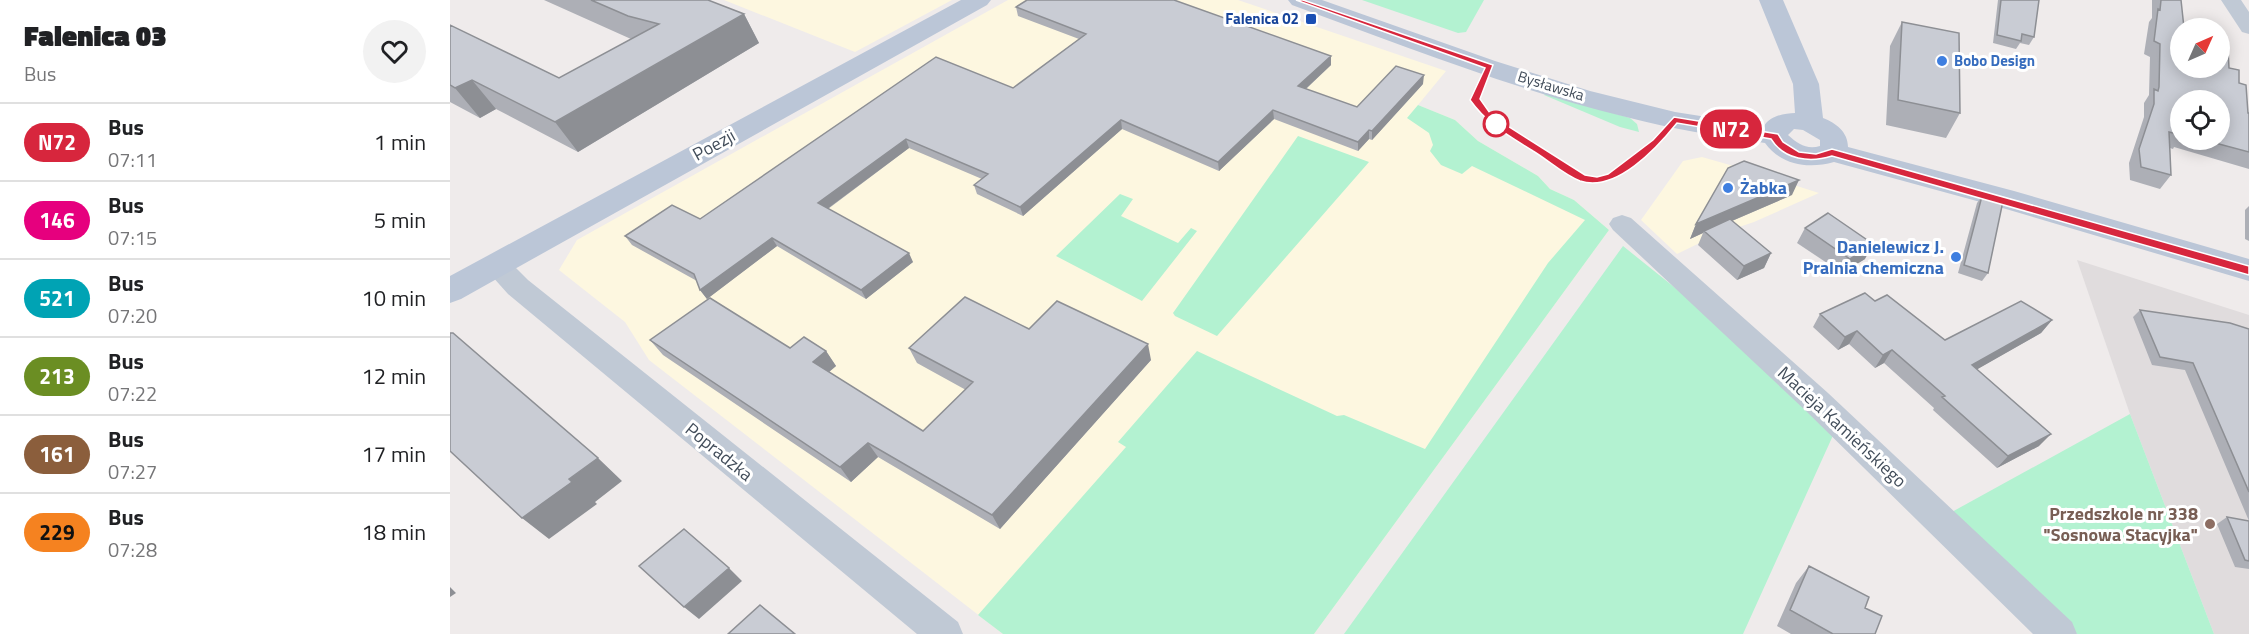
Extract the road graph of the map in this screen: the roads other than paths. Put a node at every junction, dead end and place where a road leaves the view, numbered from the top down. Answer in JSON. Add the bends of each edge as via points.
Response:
{"nodes":[{"id":1,"x":979,"y":0,"type":"edge"},
{"id":2,"x":1300,"y":0,"type":"edge"},
{"id":3,"x":1771,"y":0,"type":"edge"},
{"id":4,"x":2231,"y":0,"type":"edge"},
{"id":5,"x":2242,"y":0,"type":"edge"},
{"id":6,"x":2249,"y":2,"type":"edge"},
{"id":7,"x":2249,"y":28,"type":"edge"},
{"id":8,"x":1810,"y":123,"type":"junction"},
{"id":9,"x":1774,"y":136,"type":"junction"},
{"id":10,"x":1832,"y":152,"type":"junction"},
{"id":11,"x":1622,"y":224,"type":"dead end"},
{"id":12,"x":496,"y":265,"type":"junction"},
{"id":13,"x":2249,"y":270,"type":"edge"},
{"id":14,"x":450,"y":291,"type":"edge"},
{"id":15,"x":945,"y":634,"type":"edge"},
{"id":16,"x":2059,"y":634,"type":"edge"}],
"edges":[{"from":1,"to":12,"type":"street","name":"Poezji"},
{"from":2,"to":9,"type":"street","name":"Bysławska","via":[[1490,67],[1626,108]]},
{"from":3,"to":8,"type":"street","via":[[1806,84]]},
{"from":4,"to":7,"type":"street"},
{"from":5,"to":6,"type":"street"},
{"from":8,"to":9,"type":"street","via":[[1783,123]]},
{"from":8,"to":10,"type":"street","via":[[1829,133],[1834,140]]},
{"from":9,"to":10,"type":"street","via":[[1779,145],[1796,154],[1816,158]]},
{"from":10,"to":13,"type":"street"},
{"from":11,"to":16,"type":"street","name":"Macieja Kamieńskiego","via":[[1817,402]]},
{"from":12,"to":14,"type":"street","name":"Poezji"},
{"from":12,"to":15,"type":"street","name":"Popradzka","via":[[714,449]]}]}
